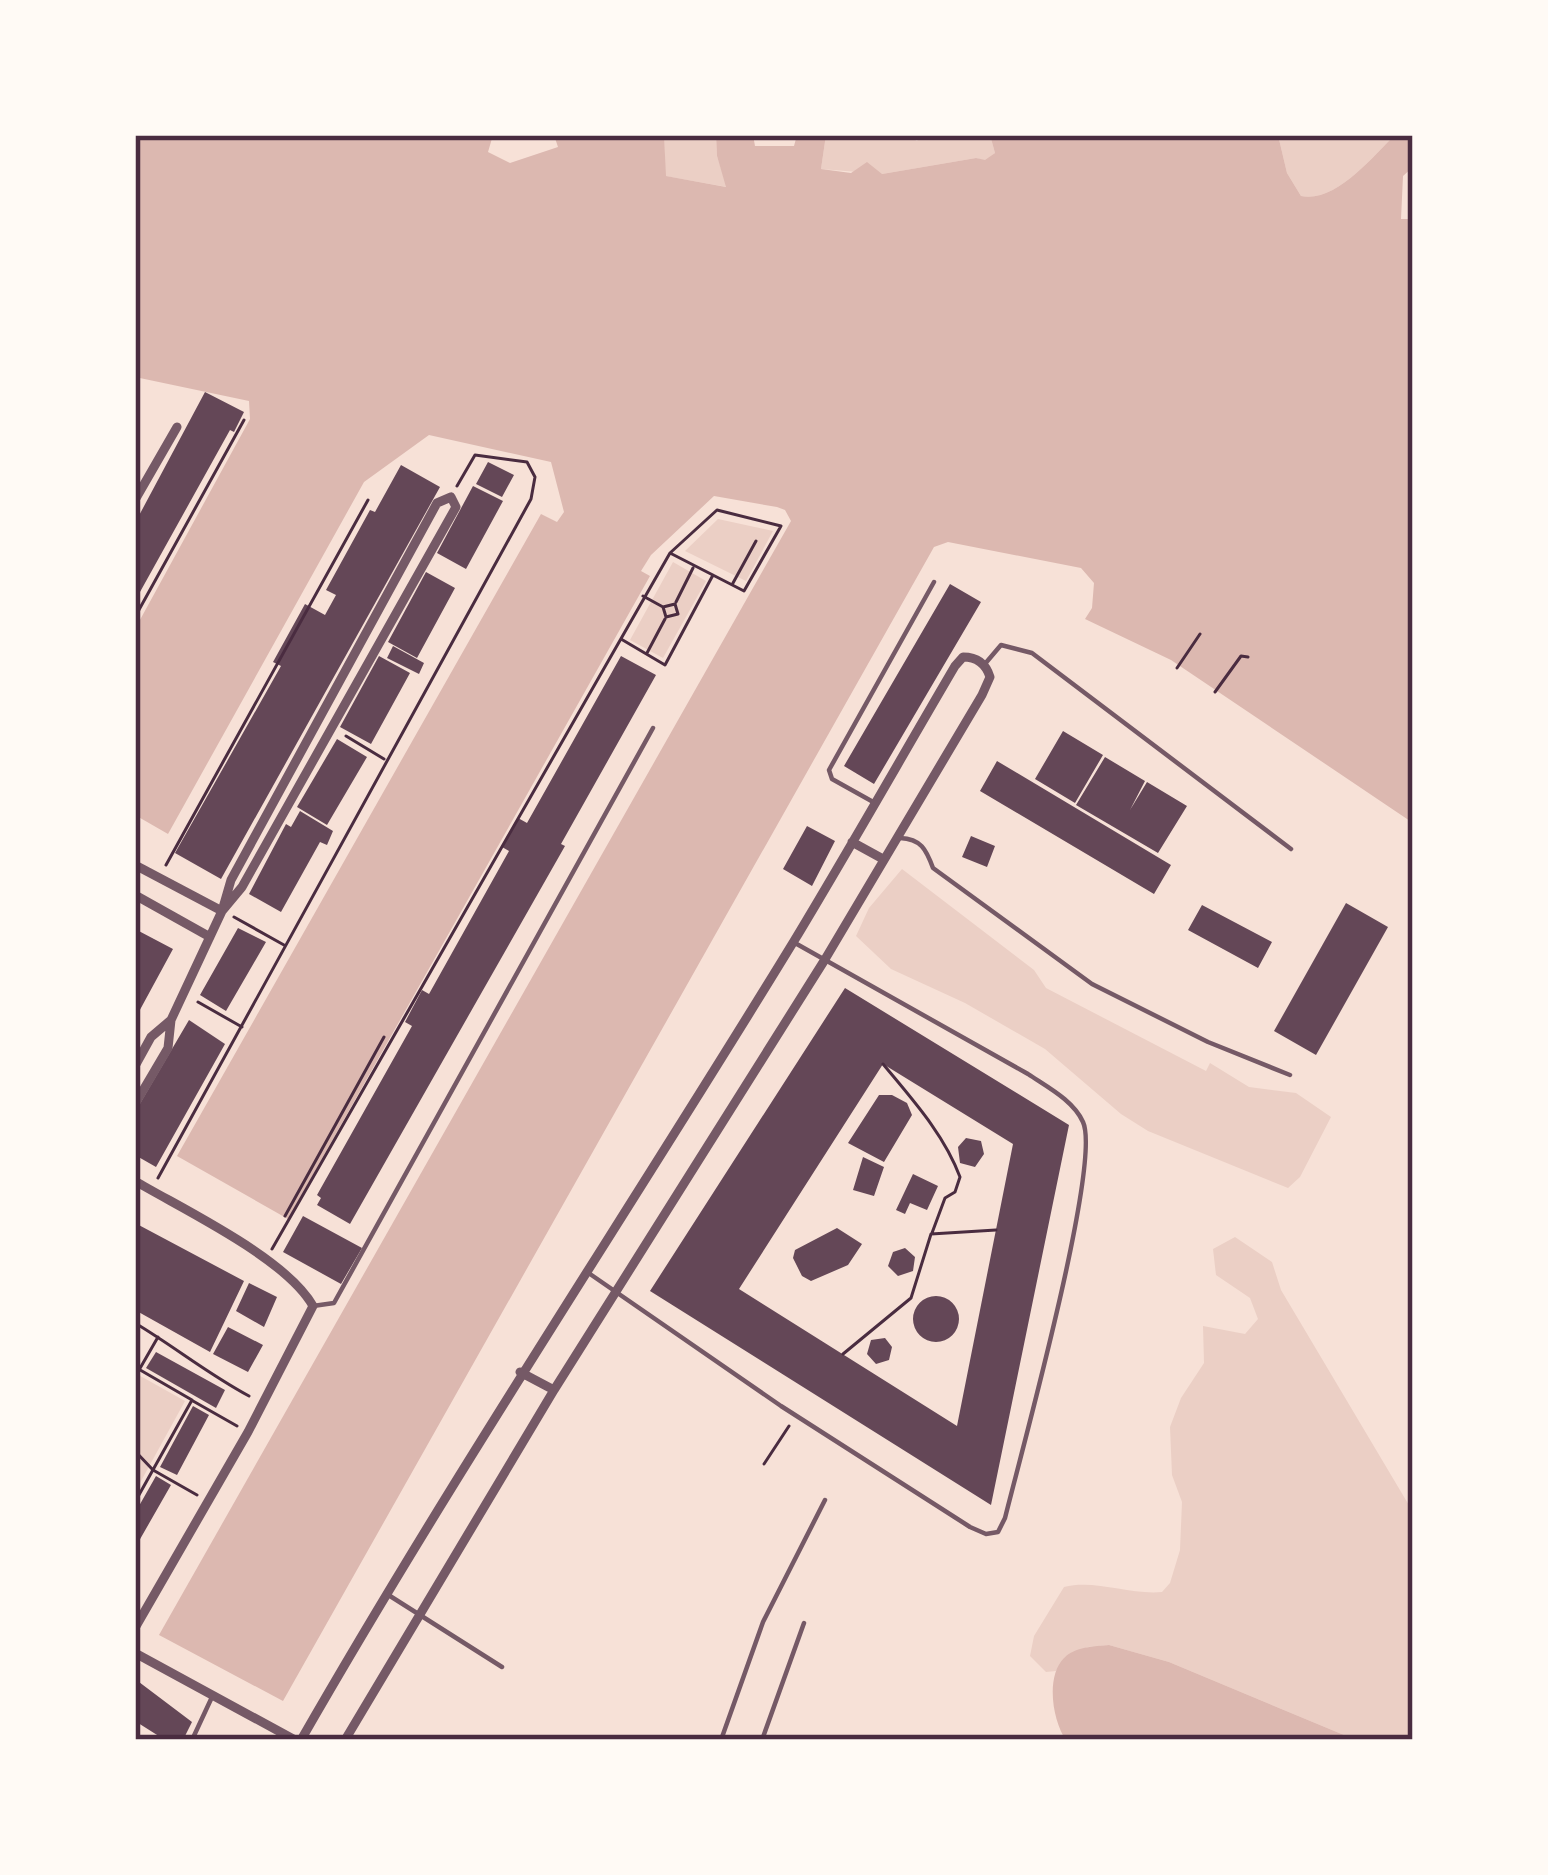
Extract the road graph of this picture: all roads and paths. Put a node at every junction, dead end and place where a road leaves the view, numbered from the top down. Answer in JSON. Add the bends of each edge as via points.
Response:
{"nodes":[{"id":1,"x":244,"y":420,"type":"dead end"},
{"id":2,"x":177,"y":427,"type":"dead end"},
{"id":3,"x":451,"y":497,"type":"junction"},
{"id":4,"x":135,"y":500,"type":"edge"},
{"id":5,"x":368,"y":500,"type":"dead end"},
{"id":6,"x":756,"y":541,"type":"dead end"},
{"id":7,"x":670,"y":553,"type":"junction"},
{"id":8,"x":695,"y":566,"type":"junction"},
{"id":9,"x":713,"y":575,"type":"junction"},
{"id":10,"x":934,"y":582,"type":"dead end"},
{"id":11,"x":732,"y":584,"type":"junction"},
{"id":12,"x":643,"y":596,"type":"junction"},
{"id":13,"x":675,"y":604,"type":"junction"},
{"id":14,"x":663,"y":607,"type":"junction"},
{"id":15,"x":678,"y":614,"type":"junction"},
{"id":16,"x":135,"y":617,"type":"edge"},
{"id":17,"x":666,"y":617,"type":"junction"},
{"id":18,"x":688,"y":620,"type":"junction"},
{"id":19,"x":1199,"y":634,"type":"dead end"},
{"id":20,"x":620,"y":638,"type":"junction"},
{"id":21,"x":646,"y":654,"type":"junction"},
{"id":22,"x":1248,"y":657,"type":"dead end"},
{"id":23,"x":984,"y":664,"type":"junction"},
{"id":24,"x":1177,"y":668,"type":"dead end"},
{"id":25,"x":1215,"y":692,"type":"dead end"},
{"id":26,"x":653,"y":728,"type":"dead end"},
{"id":27,"x":334,"y":729,"type":"junction"},
{"id":28,"x":386,"y":760,"type":"junction"},
{"id":29,"x":875,"y":802,"type":"junction"},
{"id":30,"x":894,"y":837,"type":"junction"},
{"id":31,"x":852,"y":842,"type":"junction"},
{"id":32,"x":1291,"y":849,"type":"dead end"},
{"id":33,"x":883,"y":859,"type":"junction"},
{"id":34,"x":135,"y":865,"type":"edge"},
{"id":35,"x":159,"y":877,"type":"junction"},
{"id":36,"x":135,"y":895,"type":"edge"},
{"id":37,"x":222,"y":911,"type":"junction"},
{"id":38,"x":210,"y":938,"type":"junction"},
{"id":39,"x":793,"y":941,"type":"junction"},
{"id":40,"x":284,"y":945,"type":"junction"},
{"id":41,"x":824,"y":961,"type":"junction"},
{"id":42,"x":184,"y":994,"type":"junction"},
{"id":43,"x":171,"y":1020,"type":"junction"},
{"id":44,"x":244,"y":1028,"type":"junction"},
{"id":45,"x":384,"y":1037,"type":"dead end"},
{"id":46,"x":883,"y":1064,"type":"dead end"},
{"id":47,"x":135,"y":1066,"type":"edge"},
{"id":48,"x":1290,"y":1075,"type":"dead end"},
{"id":49,"x":135,"y":1104,"type":"edge"},
{"id":50,"x":135,"y":1181,"type":"edge"},
{"id":51,"x":151,"y":1190,"type":"junction"},
{"id":52,"x":285,"y":1216,"type":"dead end"},
{"id":53,"x":996,"y":1230,"type":"dead end"},
{"id":54,"x":931,"y":1234,"type":"junction"},
{"id":55,"x":266,"y":1261,"type":"junction"},
{"id":56,"x":585,"y":1271,"type":"junction"},
{"id":57,"x":614,"y":1292,"type":"junction"},
{"id":58,"x":313,"y":1306,"type":"junction"},
{"id":59,"x":135,"y":1323,"type":"edge"},
{"id":60,"x":158,"y":1337,"type":"junction"},
{"id":61,"x":843,"y":1354,"type":"dead end"},
{"id":62,"x":137,"y":1368,"type":"edge"},
{"id":63,"x":520,"y":1372,"type":"junction"},
{"id":64,"x":135,"y":1377,"type":"edge"},
{"id":65,"x":554,"y":1390,"type":"junction"},
{"id":66,"x":192,"y":1400,"type":"junction"},
{"id":67,"x":263,"y":1403,"type":"junction"},
{"id":68,"x":796,"y":1415,"type":"junction"},
{"id":69,"x":248,"y":1432,"type":"junction"},
{"id":70,"x":135,"y":1451,"type":"edge"},
{"id":71,"x":764,"y":1464,"type":"dead end"},
{"id":72,"x":153,"y":1470,"type":"junction"},
{"id":73,"x":824,"y":1500,"type":"dead end"},
{"id":74,"x":208,"y":1501,"type":"junction"},
{"id":75,"x":135,"y":1502,"type":"edge"},
{"id":76,"x":385,"y":1593,"type":"junction"},
{"id":77,"x":421,"y":1618,"type":"junction"},
{"id":78,"x":804,"y":1623,"type":"dead end"},
{"id":79,"x":135,"y":1628,"type":"edge"},
{"id":80,"x":135,"y":1653,"type":"edge"},
{"id":81,"x":502,"y":1667,"type":"dead end"},
{"id":82,"x":212,"y":1697,"type":"junction"},
{"id":83,"x":192,"y":1740,"type":"edge"},
{"id":84,"x":298,"y":1740,"type":"edge"},
{"id":85,"x":345,"y":1740,"type":"edge"},
{"id":86,"x":721,"y":1740,"type":"edge"},
{"id":87,"x":762,"y":1740,"type":"edge"}],
"edges":[{"from":1,"to":16,"type":"path"},
{"from":2,"to":4,"type":"street"},
{"from":3,"to":27,"type":"street","via":[[456,507]]},
{"from":3,"to":28,"type":"path","via":[[475,455],[527,462],[535,477],[531,499]]},
{"from":3,"to":37,"type":"street","via":[[436,503],[231,880]]},
{"from":5,"to":35,"type":"path"},
{"from":6,"to":11,"type":"path"},
{"from":7,"to":8,"type":"path"},
{"from":7,"to":11,"type":"path","via":[[717,510],[781,526],[744,591]]},
{"from":7,"to":12,"type":"path"},
{"from":8,"to":9,"type":"path"},
{"from":8,"to":13,"type":"path"},
{"from":9,"to":11,"type":"path"},
{"from":9,"to":18,"type":"path"},
{"from":10,"to":29,"type":"lane","via":[[831,760],[832,779]]},
{"from":12,"to":14,"type":"path"},
{"from":12,"to":20,"type":"path"},
{"from":13,"to":14,"type":"path"},
{"from":13,"to":15,"type":"path"},
{"from":14,"to":17,"type":"path"},
{"from":15,"to":17,"type":"path"},
{"from":15,"to":18,"type":"path"},
{"from":17,"to":21,"type":"path"},
{"from":18,"to":21,"type":"path","via":[[665,664]]},
{"from":19,"to":24,"type":"path"},
{"from":20,"to":21,"type":"path"},
{"from":20,"to":55,"type":"path"},
{"from":22,"to":25,"type":"path"},
{"from":23,"to":29,"type":"street","via":[[963,657],[955,666]]},
{"from":23,"to":30,"type":"street","via":[[990,676],[982,695]]},
{"from":23,"to":32,"type":"lane","via":[[1000,645],[1032,653]]},
{"from":26,"to":58,"type":"lane","via":[[334,1304]]},
{"from":27,"to":28,"type":"path"},
{"from":27,"to":37,"type":"street"},
{"from":28,"to":40,"type":"path"},
{"from":29,"to":31,"type":"street"},
{"from":30,"to":33,"type":"street"},
{"from":30,"to":48,"type":"lane","via":[[925,847],[933,868],[1091,984]]},
{"from":31,"to":33,"type":"street"},
{"from":31,"to":39,"type":"street"},
{"from":33,"to":41,"type":"street"},
{"from":34,"to":35,"type":"street"},
{"from":35,"to":37,"type":"street"},
{"from":36,"to":38,"type":"street"},
{"from":37,"to":38,"type":"street"},
{"from":37,"to":40,"type":"path"},
{"from":38,"to":42,"type":"street"},
{"from":39,"to":41,"type":"lane"},
{"from":39,"to":56,"type":"street"},
{"from":40,"to":44,"type":"path"},
{"from":41,"to":57,"type":"street"},
{"from":41,"to":68,"type":"lane","via":[[1062,1097],[1085,1124],[1087,1162],[998,1532],[970,1527]]},
{"from":42,"to":43,"type":"street"},
{"from":42,"to":44,"type":"path"},
{"from":43,"to":47,"type":"street"},
{"from":43,"to":49,"type":"street","via":[[167,1048]]},
{"from":44,"to":51,"type":"path"},
{"from":45,"to":52,"type":"path"},
{"from":46,"to":54,"type":"path","via":[[960,1177]]},
{"from":50,"to":51,"type":"street"},
{"from":51,"to":55,"type":"street"},
{"from":53,"to":54,"type":"path"},
{"from":54,"to":61,"type":"path","via":[[911,1298]]},
{"from":55,"to":58,"type":"street","via":[[302,1286]]},
{"from":56,"to":57,"type":"lane"},
{"from":56,"to":63,"type":"street"},
{"from":57,"to":65,"type":"street"},
{"from":57,"to":68,"type":"lane"},
{"from":58,"to":67,"type":"street"},
{"from":59,"to":60,"type":"path"},
{"from":60,"to":62,"type":"path"},
{"from":60,"to":67,"type":"path"},
{"from":62,"to":64,"type":"path"},
{"from":62,"to":66,"type":"path"},
{"from":63,"to":65,"type":"street"},
{"from":63,"to":76,"type":"street"},
{"from":65,"to":77,"type":"street"},
{"from":66,"to":69,"type":"path"},
{"from":66,"to":72,"type":"path"},
{"from":67,"to":69,"type":"street"},
{"from":68,"to":71,"type":"path"},
{"from":69,"to":74,"type":"street"},
{"from":70,"to":72,"type":"path"},
{"from":72,"to":74,"type":"path"},
{"from":72,"to":75,"type":"path"},
{"from":73,"to":86,"type":"lane","via":[[763,1622]]},
{"from":74,"to":79,"type":"street"},
{"from":76,"to":77,"type":"lane"},
{"from":76,"to":84,"type":"street"},
{"from":77,"to":81,"type":"lane"},
{"from":77,"to":85,"type":"street"},
{"from":78,"to":87,"type":"lane"},
{"from":80,"to":82,"type":"street"},
{"from":82,"to":83,"type":"lane"},
{"from":82,"to":84,"type":"street"}]}
